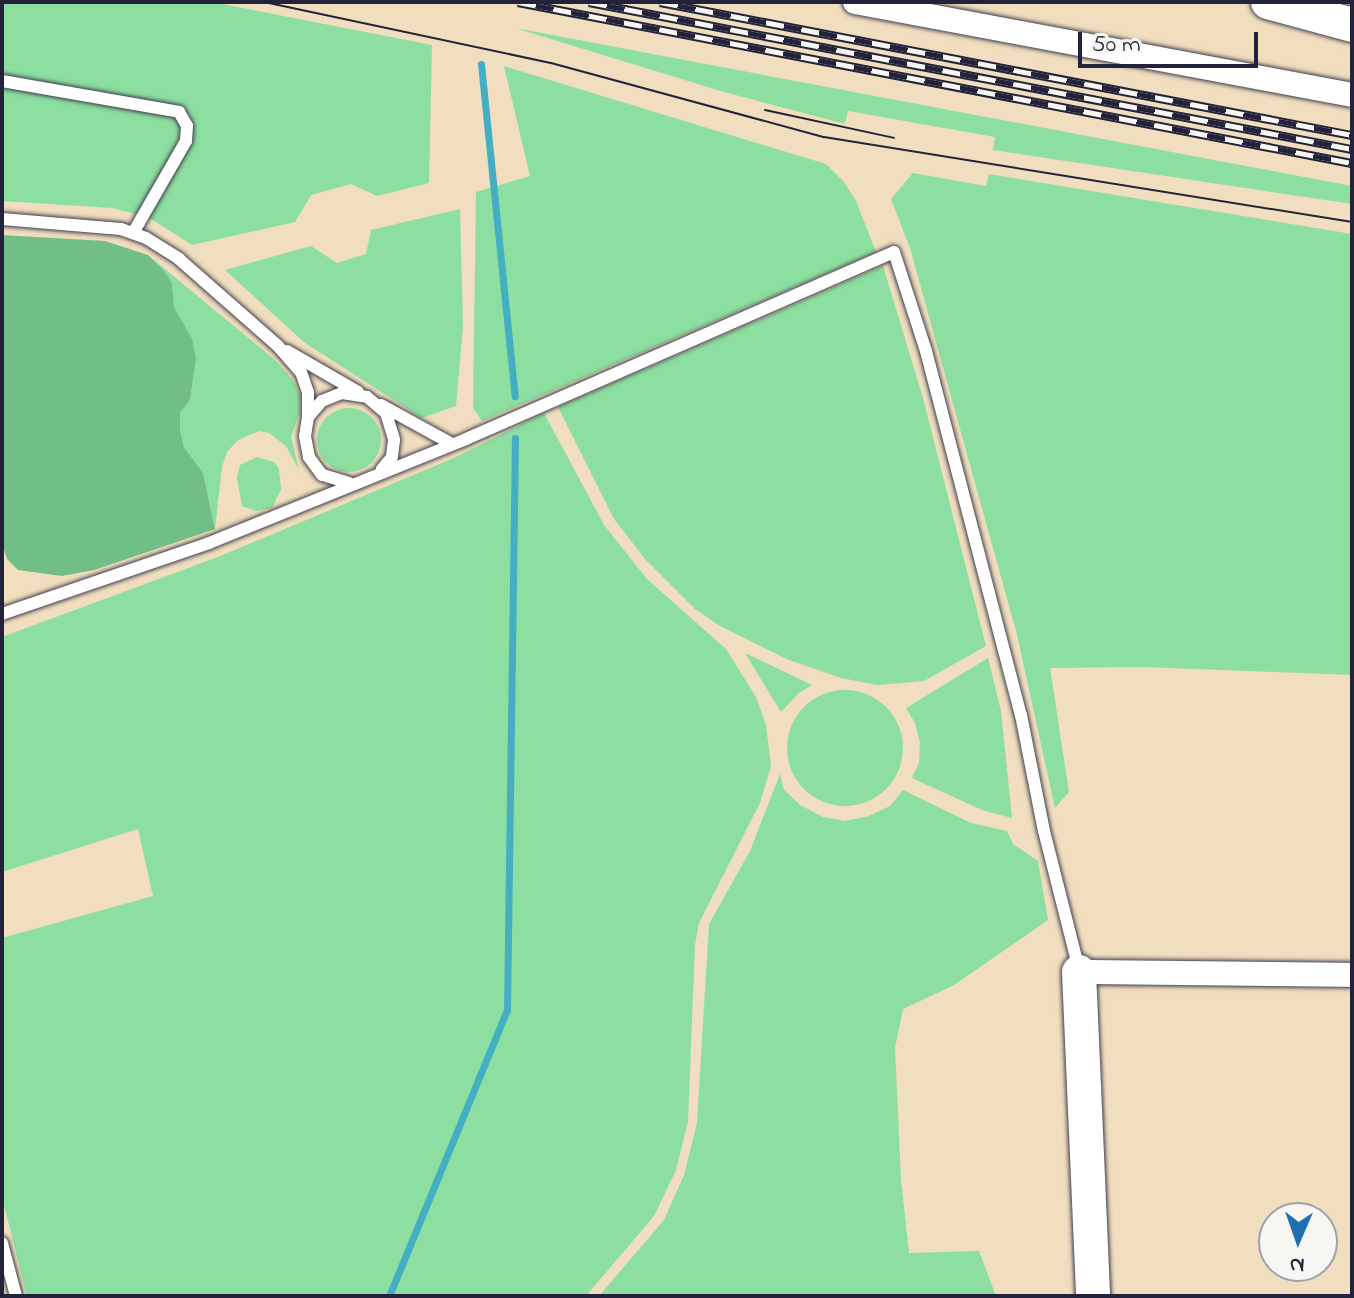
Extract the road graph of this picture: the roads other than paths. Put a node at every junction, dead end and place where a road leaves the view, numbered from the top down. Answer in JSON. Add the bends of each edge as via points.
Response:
{"nodes":[{"id":1,"x":855,"y":2,"type":"edge"},
{"id":2,"x":1268,"y":2,"type":"edge"},
{"id":3,"x":1352,"y":25,"type":"edge"},
{"id":4,"x":2,"y":81,"type":"edge"},
{"id":5,"x":1352,"y":95,"type":"edge"},
{"id":6,"x":2,"y":219,"type":"edge"},
{"id":7,"x":133,"y":233,"type":"junction"},
{"id":8,"x":278,"y":346,"type":"junction"},
{"id":9,"x":367,"y":397,"type":"junction"},
{"id":10,"x":308,"y":417,"type":"junction"},
{"id":11,"x":452,"y":444,"type":"junction"},
{"id":12,"x":380,"y":472,"type":"junction"},
{"id":13,"x":352,"y":483,"type":"junction"},
{"id":14,"x":2,"y":614,"type":"edge"},
{"id":15,"x":1079,"y":972,"type":"junction"},
{"id":16,"x":1352,"y":975,"type":"edge"},
{"id":17,"x":2,"y":1243,"type":"edge"},
{"id":18,"x":16,"y":1296,"type":"edge"},
{"id":19,"x":1093,"y":1296,"type":"edge"}],
"edges":[{"from":1,"to":5,"type":"street"},
{"from":2,"to":3,"type":"street"},
{"from":4,"to":7,"type":"lane","via":[[179,112],[187,126],[186,141]]},
{"from":6,"to":7,"type":"lane","via":[[92,224]]},
{"from":7,"to":8,"type":"lane","via":[[199,274]]},
{"from":8,"to":9,"type":"lane"},
{"from":8,"to":10,"type":"lane","via":[[301,372]]},
{"from":9,"to":10,"type":"lane","via":[[342,393],[322,401]]},
{"from":9,"to":11,"type":"lane"},
{"from":9,"to":12,"type":"lane","via":[[386,413],[393,432],[392,457]]},
{"from":10,"to":13,"type":"lane","via":[[309,457],[322,475]]},
{"from":11,"to":12,"type":"lane"},
{"from":11,"to":15,"type":"lane","via":[[894,252],[926,351],[1021,715]]},
{"from":12,"to":13,"type":"lane"},
{"from":13,"to":14,"type":"lane","via":[[209,543]]},
{"from":15,"to":16,"type":"street"},
{"from":15,"to":19,"type":"street"},
{"from":17,"to":18,"type":"lane"}]}
